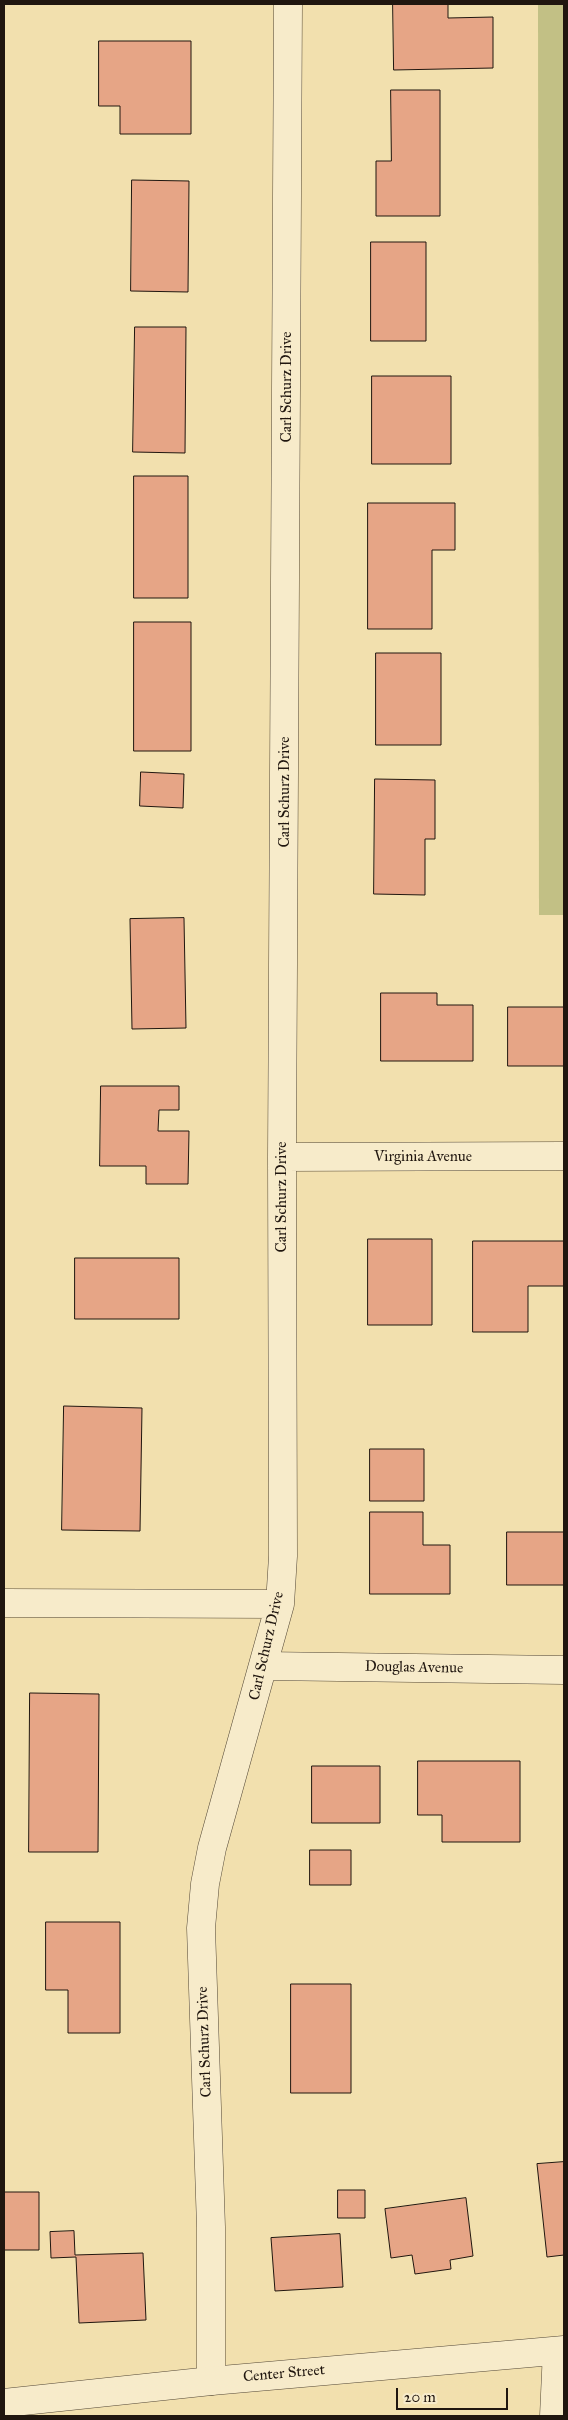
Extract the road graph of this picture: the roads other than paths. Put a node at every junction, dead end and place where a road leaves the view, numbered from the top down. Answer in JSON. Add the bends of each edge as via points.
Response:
{"nodes":[{"id":1,"x":288,"y":4,"type":"edge"},
{"id":2,"x":564,"y":1156,"type":"edge"},
{"id":3,"x":282,"y":1157,"type":"junction"},
{"id":4,"x":4,"y":1603,"type":"edge"},
{"id":5,"x":280,"y":1604,"type":"junction"},
{"id":6,"x":264,"y":1666,"type":"junction"},
{"id":7,"x":564,"y":1670,"type":"edge"},
{"id":8,"x":560,"y":2351,"type":"edge"},
{"id":9,"x":211,"y":2381,"type":"junction"},
{"id":10,"x":4,"y":2402,"type":"edge"},
{"id":11,"x":554,"y":2416,"type":"edge"}],
"edges":[{"from":1,"to":3,"type":"street","name":"Carl Schurz Drive"},
{"from":2,"to":3,"type":"street","name":"Virginia Avenue"},
{"from":3,"to":5,"type":"street","name":"Carl Schurz Drive","via":[[283,1556]]},
{"from":4,"to":5,"type":"street"},
{"from":5,"to":6,"type":"street","name":"Carl Schurz Drive"},
{"from":6,"to":7,"type":"street","name":"Douglas Avenue"},
{"from":6,"to":9,"type":"street","name":"Carl Schurz Drive","via":[[204,1884],[201,1928],[211,2227]]},
{"from":8,"to":9,"type":"street","name":"Center Street"},
{"from":8,"to":11,"type":"street"},
{"from":9,"to":10,"type":"street","name":"Center Street"}]}
